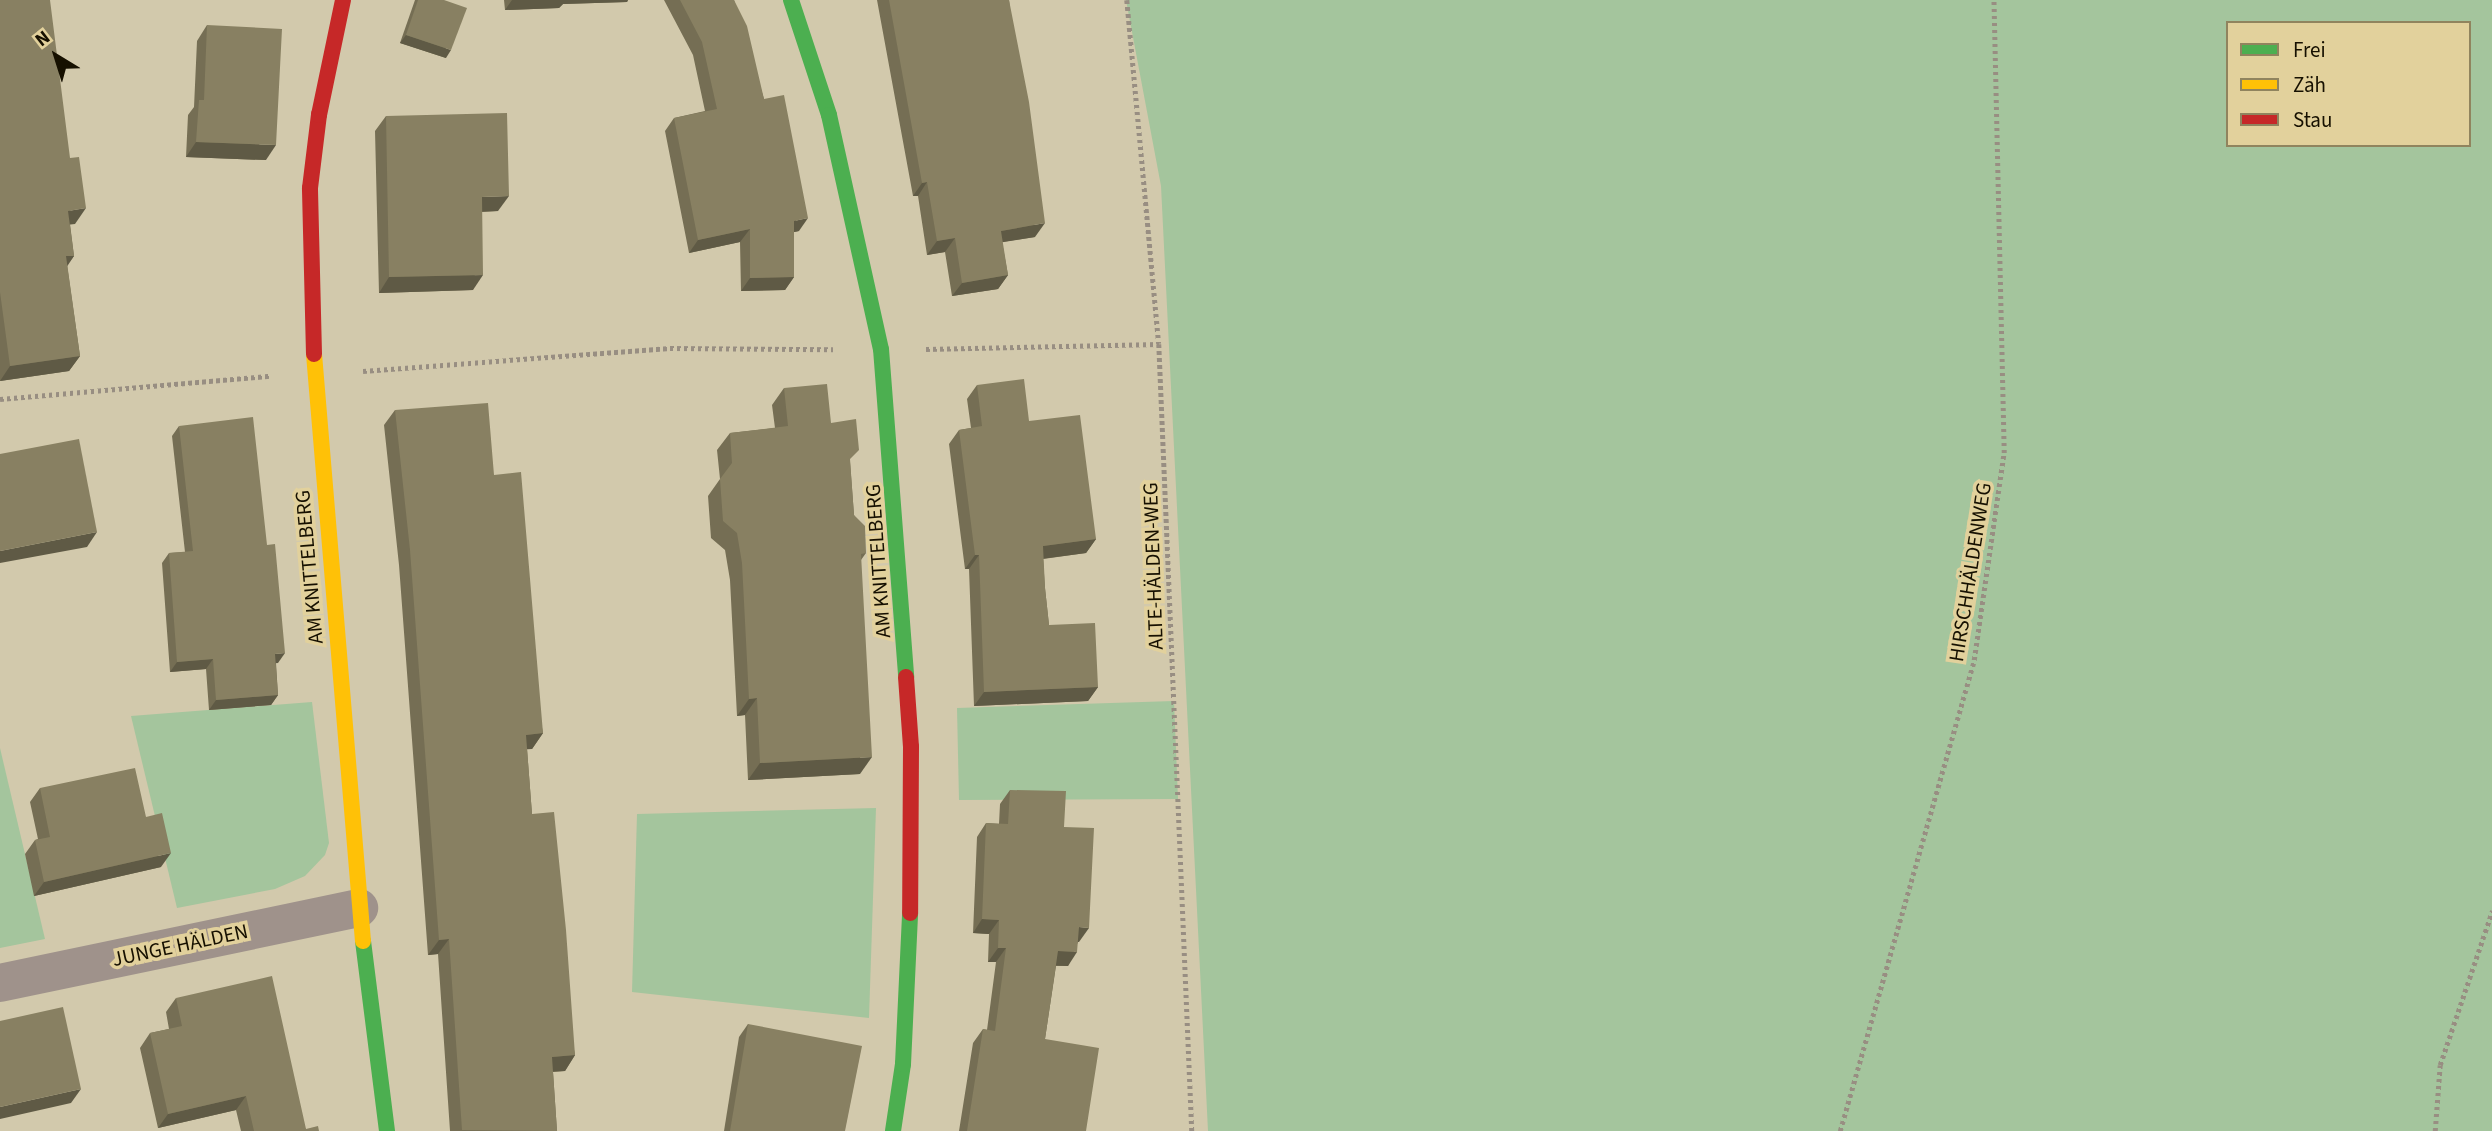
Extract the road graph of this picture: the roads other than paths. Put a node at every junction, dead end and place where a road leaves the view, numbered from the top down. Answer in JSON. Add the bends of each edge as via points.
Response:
{"nodes":[{"id":1,"x":344,"y":0,"type":"edge"},
{"id":2,"x":791,"y":0,"type":"edge"},
{"id":3,"x":359,"y":908,"type":"junction"},
{"id":4,"x":0,"y":983,"type":"edge"},
{"id":5,"x":387,"y":1131,"type":"edge"},
{"id":6,"x":892,"y":1131,"type":"edge"}],
"edges":[{"from":1,"to":3,"type":"street","name":"AM KNITTELBERG","via":[[319,115],[310,188],[314,374]]},
{"from":2,"to":6,"type":"street","name":"AM KNITTELBERG","via":[[829,115],[881,349],[911,747],[911,904],[903,1064]]},
{"from":3,"to":4,"type":"street","name":"JUNGE HÄLDEN"},
{"from":3,"to":5,"type":"street","name":"AM KNITTELBERG"}]}
